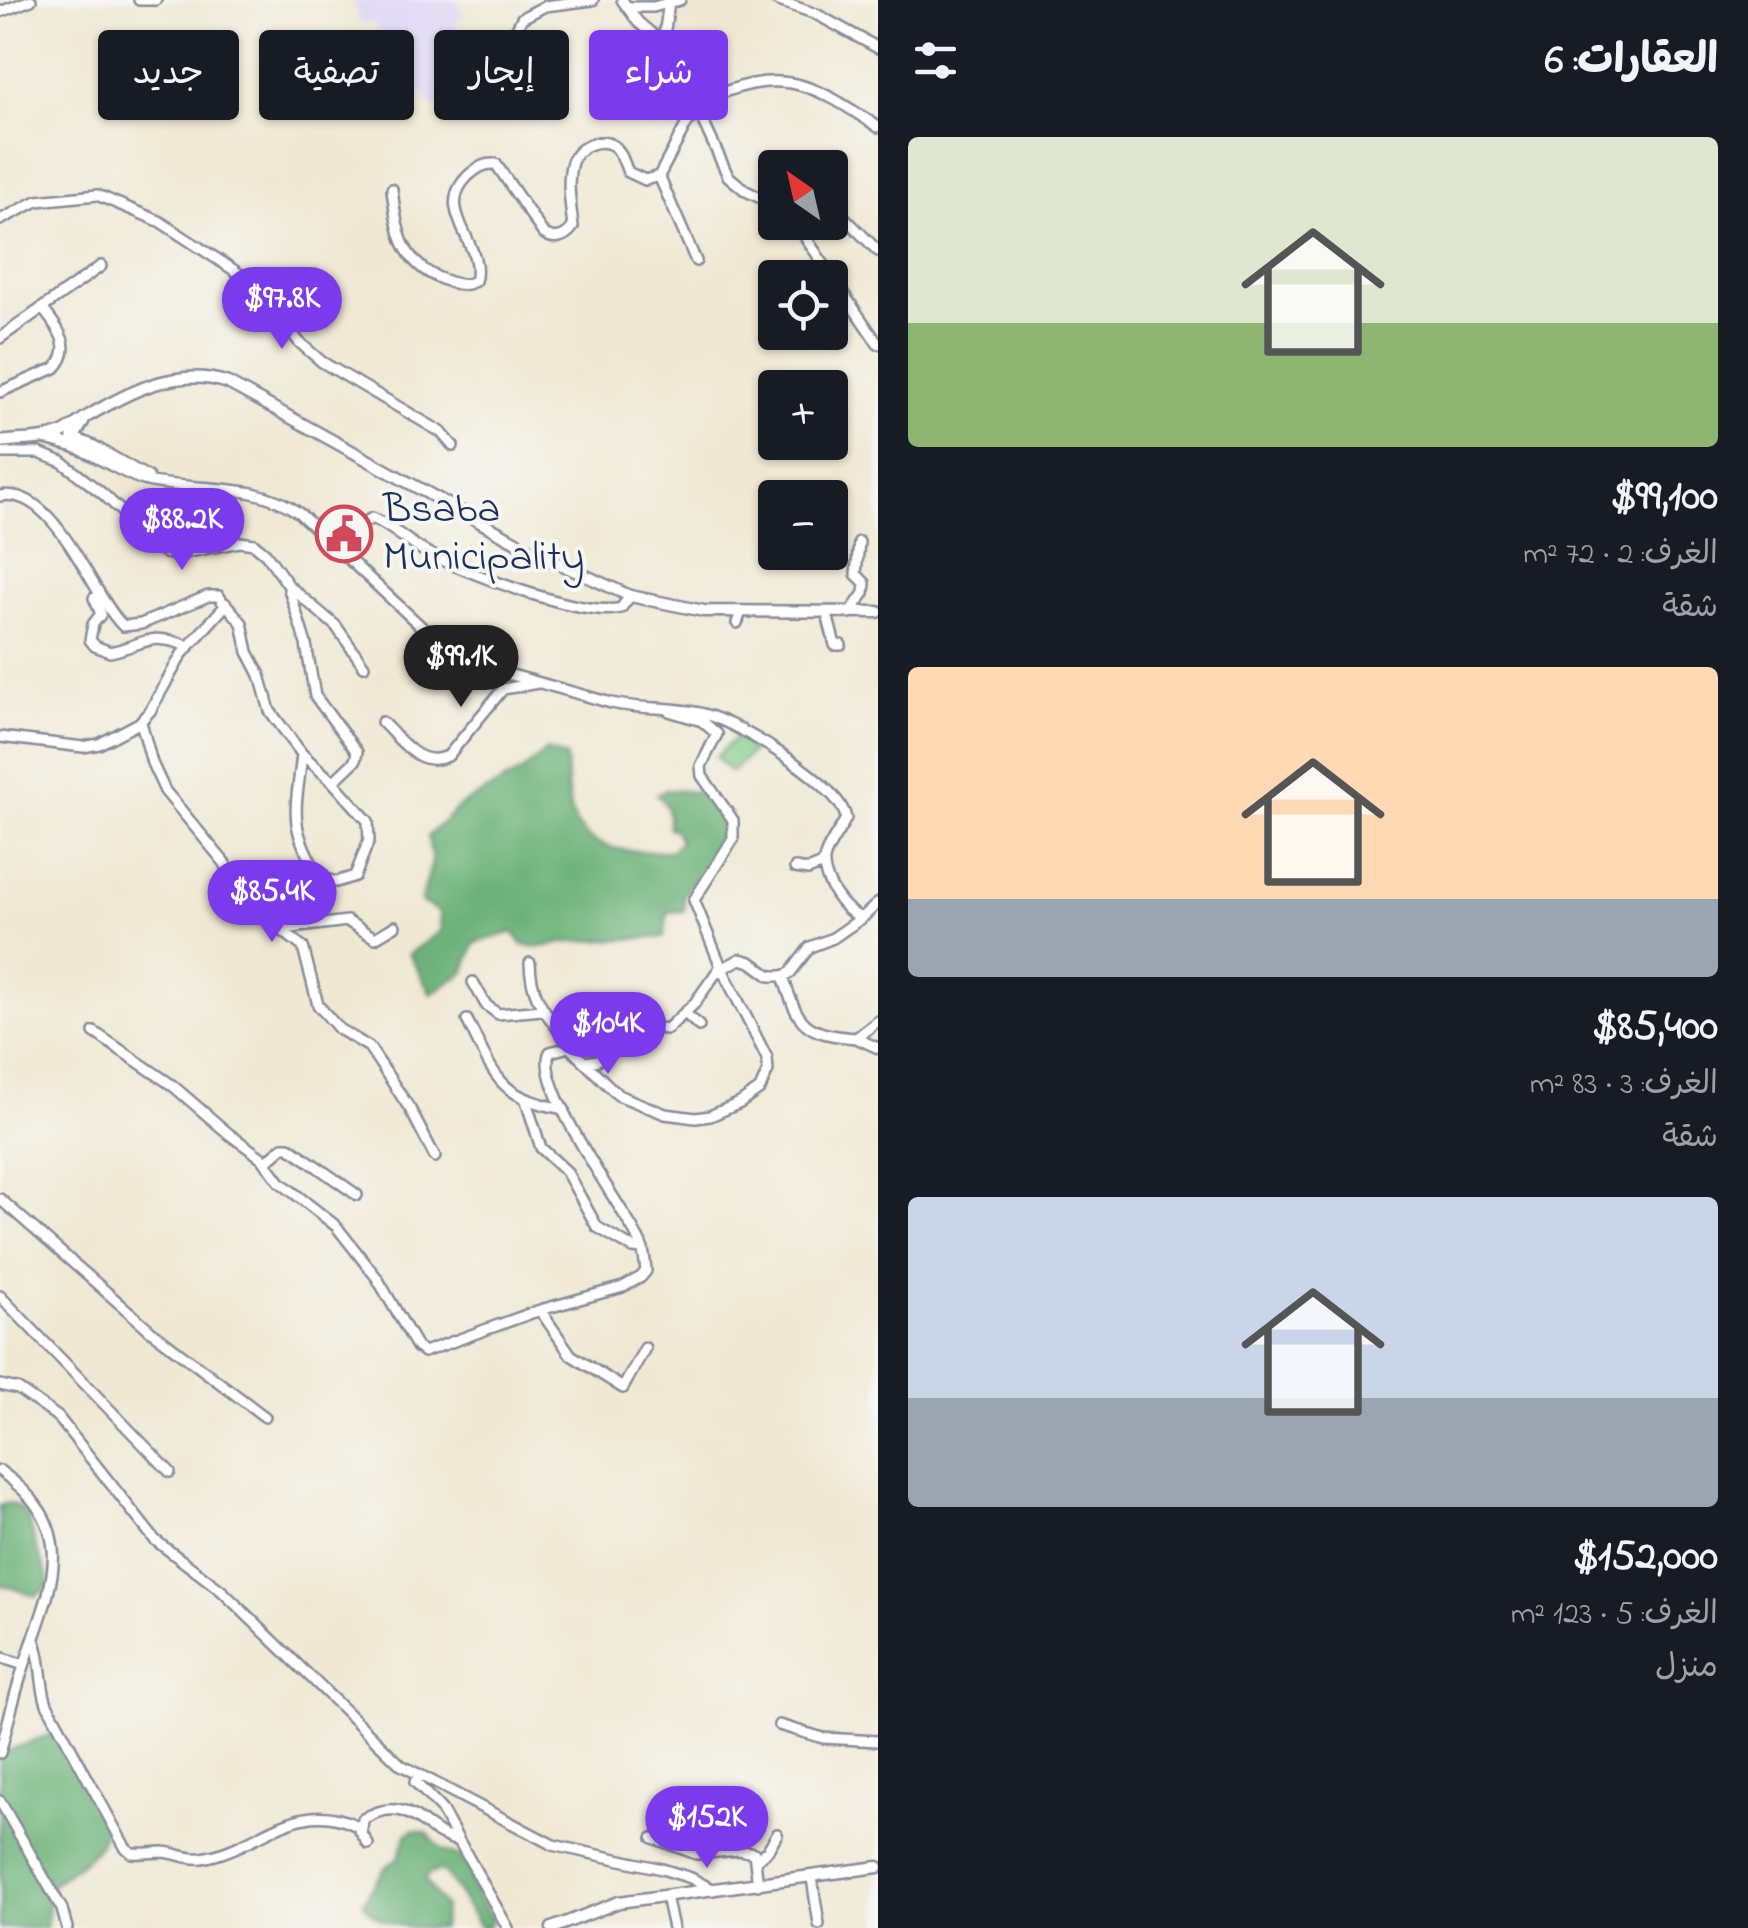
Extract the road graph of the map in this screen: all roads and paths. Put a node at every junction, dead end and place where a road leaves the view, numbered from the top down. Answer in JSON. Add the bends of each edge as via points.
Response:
{"nodes":[{"id":1,"x":31,"y":0,"type":"edge"},
{"id":2,"x":139,"y":0,"type":"edge"},
{"id":3,"x":156,"y":0,"type":"edge"},
{"id":4,"x":592,"y":0,"type":"edge"},
{"id":5,"x":776,"y":0,"type":"edge"},
{"id":6,"x":674,"y":1,"type":"edge"},
{"id":7,"x":625,"y":4,"type":"edge"},
{"id":8,"x":0,"y":12,"type":"edge"},
{"id":9,"x":516,"y":30,"type":"edge"},
{"id":10,"x":650,"y":30,"type":"edge"},
{"id":11,"x":666,"y":30,"type":"edge"},
{"id":12,"x":878,"y":48,"type":"edge"},
{"id":13,"x":728,"y":91,"type":"edge"},
{"id":14,"x":690,"y":120,"type":"edge"},
{"id":15,"x":704,"y":120,"type":"edge"},
{"id":16,"x":878,"y":127,"type":"edge"},
{"id":17,"x":660,"y":176,"type":"junction"},
{"id":18,"x":392,"y":189,"type":"dead end"},
{"id":19,"x":758,"y":197,"type":"edge"},
{"id":20,"x":0,"y":220,"type":"edge"},
{"id":21,"x":848,"y":220,"type":"edge"},
{"id":22,"x":808,"y":240,"type":"edge"},
{"id":23,"x":878,"y":251,"type":"edge"},
{"id":24,"x":696,"y":261,"type":"dead end"},
{"id":25,"x":101,"y":266,"type":"dead end"},
{"id":26,"x":43,"y":308,"type":"junction"},
{"id":27,"x":0,"y":338,"type":"edge"},
{"id":28,"x":878,"y":344,"type":"edge"},
{"id":29,"x":0,"y":392,"type":"edge"},
{"id":30,"x":65,"y":439,"type":"junction"},
{"id":31,"x":0,"y":442,"type":"edge"},
{"id":32,"x":452,"y":446,"type":"dead end"},
{"id":33,"x":0,"y":453,"type":"edge"},
{"id":34,"x":0,"y":496,"type":"edge"},
{"id":35,"x":858,"y":542,"type":"dead end"},
{"id":36,"x":350,"y":560,"type":"junction"},
{"id":37,"x":92,"y":585,"type":"junction"},
{"id":38,"x":288,"y":586,"type":"junction"},
{"id":39,"x":630,"y":596,"type":"junction"},
{"id":40,"x":225,"y":603,"type":"junction"},
{"id":41,"x":878,"y":612,"type":"edge"},
{"id":42,"x":827,"y":614,"type":"junction"},
{"id":43,"x":850,"y":614,"type":"junction"},
{"id":44,"x":842,"y":644,"type":"dead end"},
{"id":45,"x":188,"y":646,"type":"junction"},
{"id":46,"x":364,"y":666,"type":"dead end"},
{"id":47,"x":540,"y":682,"type":"junction"},
{"id":48,"x":669,"y":711,"type":"junction"},
{"id":49,"x":142,"y":722,"type":"junction"},
{"id":50,"x":382,"y":722,"type":"dead end"},
{"id":51,"x":0,"y":737,"type":"edge"},
{"id":52,"x":302,"y":754,"type":"junction"},
{"id":53,"x":334,"y":782,"type":"junction"},
{"id":54,"x":823,"y":864,"type":"junction"},
{"id":55,"x":795,"y":868,"type":"dead end"},
{"id":56,"x":878,"y":904,"type":"edge"},
{"id":57,"x":862,"y":918,"type":"junction"},
{"id":58,"x":395,"y":926,"type":"dead end"},
{"id":59,"x":283,"y":929,"type":"junction"},
{"id":60,"x":530,"y":963,"type":"dead end"},
{"id":61,"x":722,"y":968,"type":"junction"},
{"id":62,"x":784,"y":976,"type":"junction"},
{"id":63,"x":473,"y":982,"type":"dead end"},
{"id":64,"x":542,"y":1010,"type":"junction"},
{"id":65,"x":645,"y":1013,"type":"dead end"},
{"id":66,"x":685,"y":1013,"type":"junction"},
{"id":67,"x":468,"y":1020,"type":"dead end"},
{"id":68,"x":878,"y":1021,"type":"edge"},
{"id":69,"x":698,"y":1026,"type":"dead end"},
{"id":70,"x":94,"y":1032,"type":"dead end"},
{"id":71,"x":856,"y":1038,"type":"junction"},
{"id":72,"x":608,"y":1046,"type":"dead end"},
{"id":73,"x":878,"y":1048,"type":"edge"},
{"id":74,"x":573,"y":1051,"type":"junction"},
{"id":75,"x":583,"y":1061,"type":"junction"},
{"id":76,"x":526,"y":1101,"type":"junction"},
{"id":77,"x":564,"y":1109,"type":"junction"},
{"id":78,"x":435,"y":1158,"type":"dead end"},
{"id":79,"x":266,"y":1162,"type":"junction"},
{"id":80,"x":357,"y":1196,"type":"dead end"},
{"id":81,"x":0,"y":1199,"type":"edge"},
{"id":82,"x":643,"y":1249,"type":"junction"},
{"id":83,"x":0,"y":1296,"type":"edge"},
{"id":84,"x":540,"y":1310,"type":"junction"},
{"id":85,"x":644,"y":1348,"type":"dead end"},
{"id":86,"x":0,"y":1386,"type":"edge"},
{"id":87,"x":264,"y":1418,"type":"dead end"},
{"id":88,"x":0,"y":1471,"type":"edge"},
{"id":89,"x":170,"y":1472,"type":"dead end"},
{"id":90,"x":34,"y":1639,"type":"junction"},
{"id":91,"x":0,"y":1657,"type":"edge"},
{"id":92,"x":24,"y":1665,"type":"junction"},
{"id":93,"x":780,"y":1724,"type":"dead end"},
{"id":94,"x":878,"y":1741,"type":"edge"},
{"id":95,"x":0,"y":1752,"type":"edge"},
{"id":96,"x":419,"y":1774,"type":"junction"},
{"id":97,"x":0,"y":1801,"type":"edge"},
{"id":98,"x":362,"y":1829,"type":"junction"},
{"id":99,"x":777,"y":1834,"type":"dead end"},
{"id":100,"x":654,"y":1838,"type":"dead end"},
{"id":101,"x":459,"y":1842,"type":"junction"},
{"id":102,"x":368,"y":1844,"type":"dead end"},
{"id":103,"x":757,"y":1859,"type":"junction"},
{"id":104,"x":878,"y":1867,"type":"edge"},
{"id":105,"x":812,"y":1878,"type":"junction"},
{"id":106,"x":758,"y":1885,"type":"junction"},
{"id":107,"x":713,"y":1890,"type":"junction"},
{"id":108,"x":666,"y":1896,"type":"junction"},
{"id":109,"x":819,"y":1924,"type":"dead end"},
{"id":110,"x":68,"y":1928,"type":"edge"},
{"id":111,"x":508,"y":1928,"type":"edge"},
{"id":112,"x":552,"y":1928,"type":"edge"},
{"id":113,"x":672,"y":1928,"type":"edge"}],
"edges":[{"from":1,"to":8,"type":"street"},
{"from":2,"to":3,"type":"street"},
{"from":4,"to":9,"type":"street","via":[[545,6],[522,18]]},
{"from":5,"to":12,"type":"street"},
{"from":6,"to":7,"type":"street"},
{"from":6,"to":11,"type":"street"},
{"from":7,"to":10,"type":"street"},
{"from":13,"to":16,"type":"street","via":[[765,80],[793,82]]},
{"from":14,"to":17,"type":"street"},
{"from":15,"to":19,"type":"street","via":[[728,176]]},
{"from":17,"to":18,"type":"street","via":[[636,178],[614,145],[590,145],[572,160],[572,227],[549,237],[501,167],[483,164],[458,187],[454,202],[478,267],[469,284],[448,282],[414,264]]},
{"from":17,"to":24,"type":"street"},
{"from":20,"to":32,"type":"street","via":[[37,201],[97,194],[159,221],[243,276],[322,362],[441,432]]},
{"from":21,"to":23,"type":"street"},
{"from":22,"to":28,"type":"street"},
{"from":25,"to":26,"type":"street"},
{"from":26,"to":27,"type":"street"},
{"from":26,"to":29,"type":"street","via":[[64,338],[62,361]]},
{"from":30,"to":31,"type":"street"},
{"from":30,"to":36,"type":"street","via":[[154,482],[277,499]]},
{"from":30,"to":39,"type":"street","via":[[86,418],[153,384],[212,377],[538,554]]},
{"from":33,"to":38,"type":"street","via":[[39,453],[62,462],[165,553],[254,544]]},
{"from":34,"to":37,"type":"street","via":[[20,496],[43,514]]},
{"from":35,"to":43,"type":"street","via":[[856,574],[864,593]]},
{"from":36,"to":39,"type":"street","via":[[361,525],[372,518],[497,584],[601,611],[621,608]]},
{"from":36,"to":47,"type":"street","via":[[441,645],[472,662]]},
{"from":37,"to":40,"type":"street","via":[[126,627],[208,596]]},
{"from":37,"to":45,"type":"street","via":[[101,614],[93,624],[94,646],[110,652],[164,639]]},
{"from":38,"to":46,"type":"street","via":[[336,626]]},
{"from":38,"to":53,"type":"street","via":[[315,696],[357,752]]},
{"from":39,"to":42,"type":"street","via":[[739,617]]},
{"from":40,"to":45,"type":"street"},
{"from":40,"to":52,"type":"street","via":[[242,623],[266,703]]},
{"from":41,"to":43,"type":"street"},
{"from":42,"to":43,"type":"street"},
{"from":42,"to":44,"type":"street","via":[[832,640]]},
{"from":45,"to":49,"type":"street"},
{"from":47,"to":48,"type":"street"},
{"from":47,"to":50,"type":"street","via":[[503,689],[440,760],[418,756]]},
{"from":48,"to":54,"type":"street","via":[[719,718],[832,791],[846,818]]},
{"from":48,"to":61,"type":"street","via":[[702,721],[717,734],[700,766],[733,820],[733,839],[694,900]]},
{"from":49,"to":51,"type":"street","via":[[83,748]]},
{"from":49,"to":59,"type":"street","via":[[165,791],[224,862],[247,903]]},
{"from":52,"to":53,"type":"street"},
{"from":52,"to":53,"type":"street","via":[[294,808],[300,838],[320,878],[336,882],[355,876],[368,821]]},
{"from":54,"to":55,"type":"street"},
{"from":54,"to":57,"type":"street","via":[[836,894]]},
{"from":56,"to":57,"type":"street"},
{"from":57,"to":62,"type":"street","via":[[810,947]]},
{"from":58,"to":59,"type":"street","via":[[375,938],[347,921]]},
{"from":59,"to":78,"type":"street","via":[[303,947],[321,1010],[369,1047]]},
{"from":60,"to":64,"type":"street","via":[[530,986]]},
{"from":61,"to":62,"type":"street","via":[[740,959],[770,976]]},
{"from":61,"to":66,"type":"street"},
{"from":61,"to":75,"type":"street","via":[[767,1058],[765,1081],[752,1096],[710,1116],[665,1114],[628,1101]]},
{"from":62,"to":71,"type":"street","via":[[804,1026]]},
{"from":63,"to":64,"type":"street","via":[[498,1014]]},
{"from":64,"to":74,"type":"street"},
{"from":65,"to":66,"type":"street","via":[[667,1030]]},
{"from":66,"to":69,"type":"street"},
{"from":67,"to":76,"type":"street","via":[[496,1075]]},
{"from":68,"to":71,"type":"street"},
{"from":70,"to":79,"type":"street"},
{"from":71,"to":73,"type":"street"},
{"from":72,"to":75,"type":"street","via":[[598,1060]]},
{"from":74,"to":75,"type":"street"},
{"from":74,"to":77,"type":"street","via":[[554,1050],[546,1064]]},
{"from":76,"to":77,"type":"street"},
{"from":76,"to":82,"type":"street","via":[[541,1148],[566,1171],[598,1226]]},
{"from":77,"to":82,"type":"street"},
{"from":79,"to":80,"type":"street","via":[[289,1147]]},
{"from":79,"to":84,"type":"street","via":[[280,1182],[336,1226],[424,1352]]},
{"from":81,"to":87,"type":"street","via":[[151,1331]]},
{"from":82,"to":84,"type":"street","via":[[646,1270],[632,1283]]},
{"from":83,"to":89,"type":"street"},
{"from":84,"to":85,"type":"street","via":[[571,1355],[623,1388]]},
{"from":86,"to":96,"type":"street","via":[[18,1389],[58,1417],[154,1540],[233,1601],[390,1757]]},
{"from":88,"to":90,"type":"street","via":[[32,1498],[52,1536],[54,1574]]},
{"from":90,"to":92,"type":"street"},
{"from":90,"to":98,"type":"street","via":[[47,1704],[132,1853],[197,1859],[244,1847],[290,1820],[325,1815]]},
{"from":91,"to":92,"type":"street"},
{"from":92,"to":95,"type":"street"},
{"from":93,"to":94,"type":"street","via":[[823,1738]]},
{"from":96,"to":101,"type":"street","via":[[415,1782],[442,1809]]},
{"from":96,"to":107,"type":"street","via":[[553,1844],[662,1869]]},
{"from":97,"to":110,"type":"street"},
{"from":98,"to":101,"type":"street","via":[[368,1816],[399,1811]]},
{"from":98,"to":102,"type":"street"},
{"from":99,"to":103,"type":"street"},
{"from":100,"to":103,"type":"street","via":[[696,1854],[748,1851]]},
{"from":101,"to":111,"type":"street"},
{"from":103,"to":106,"type":"street"},
{"from":104,"to":105,"type":"street"},
{"from":105,"to":106,"type":"street"},
{"from":105,"to":109,"type":"street"},
{"from":106,"to":107,"type":"street"},
{"from":107,"to":108,"type":"street"},
{"from":108,"to":112,"type":"street","via":[[620,1902]]},
{"from":108,"to":113,"type":"street"}]}
